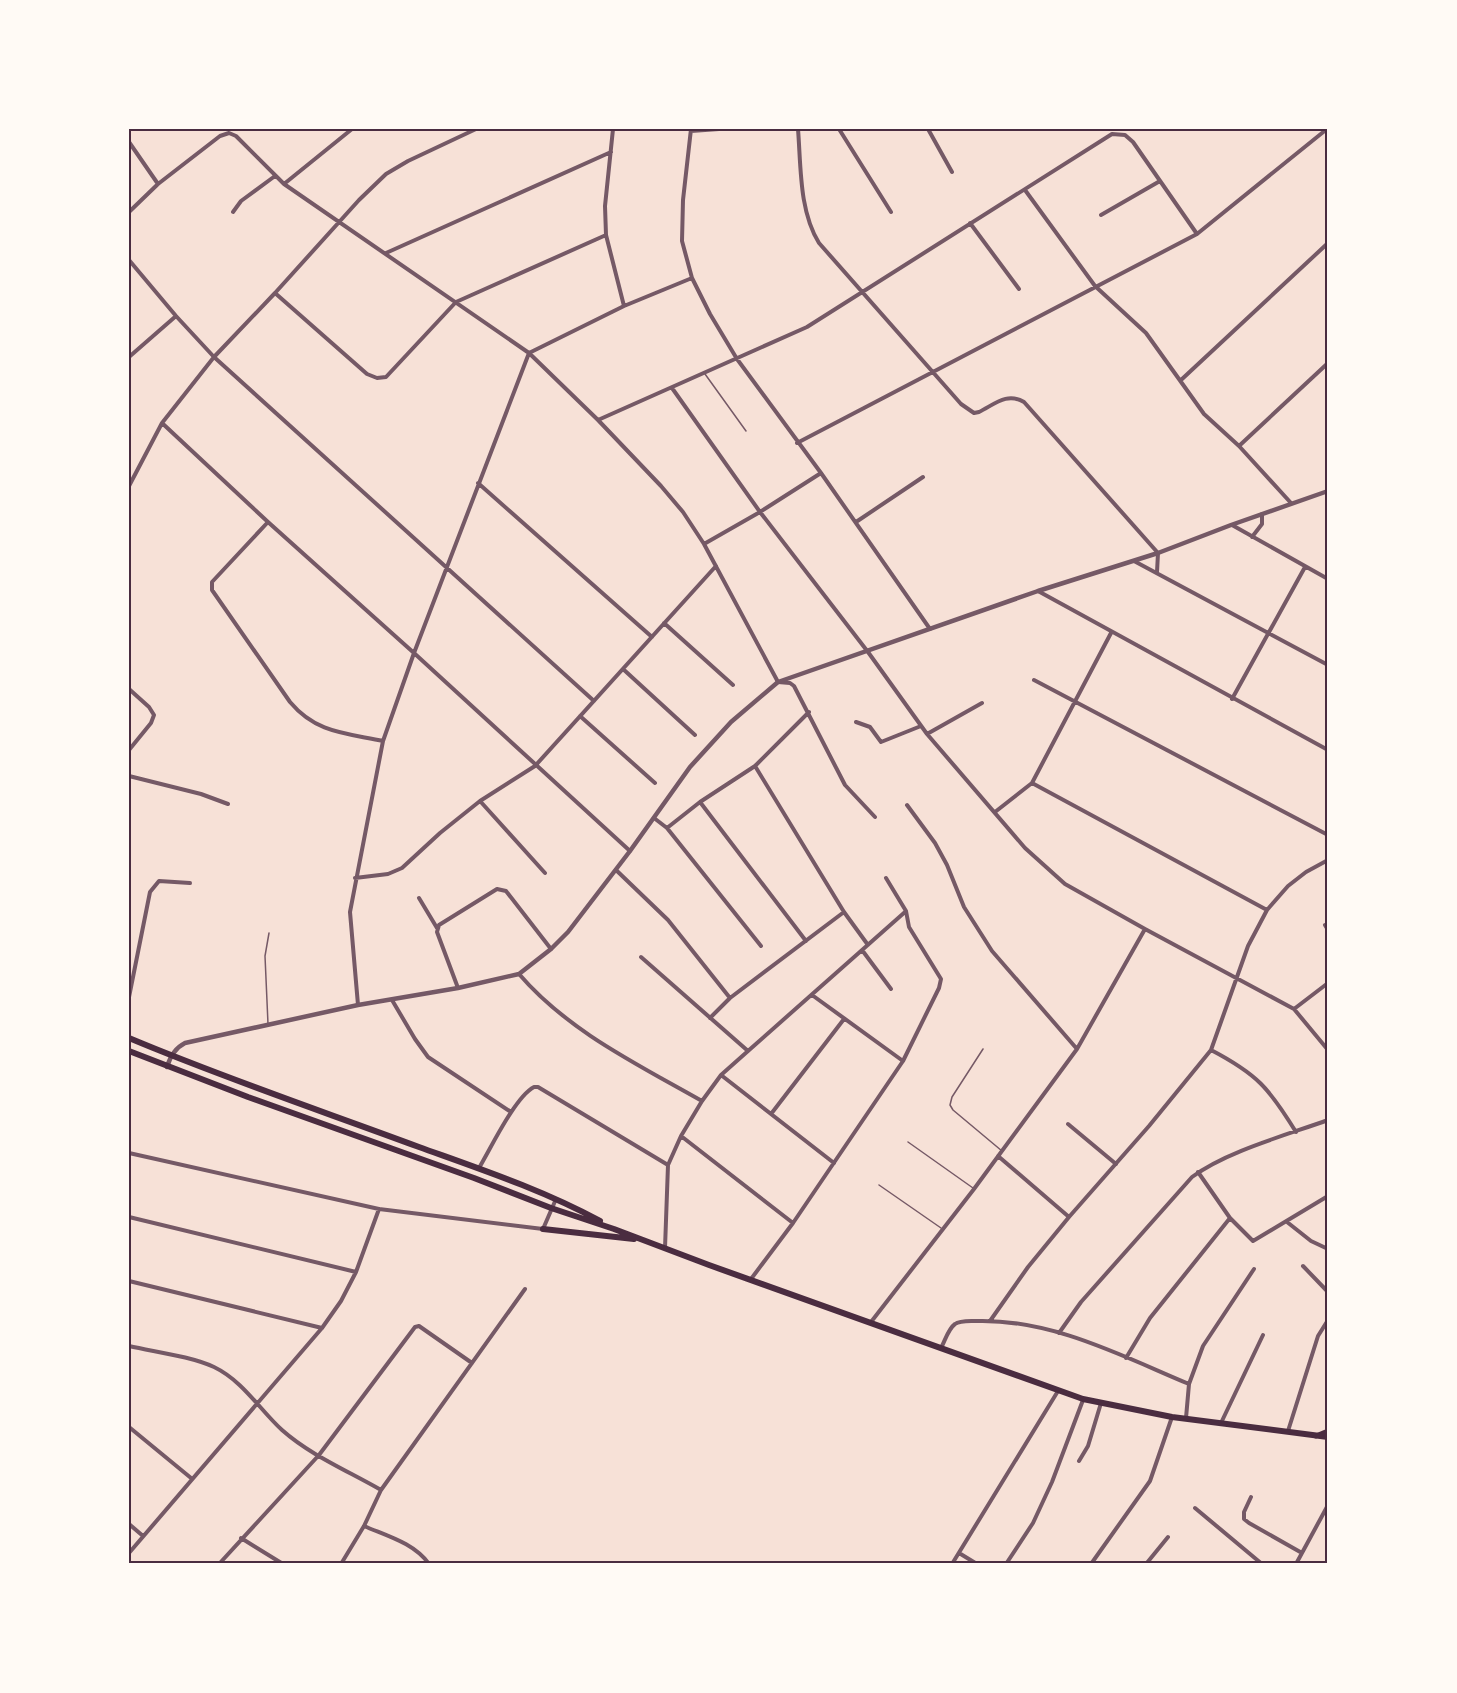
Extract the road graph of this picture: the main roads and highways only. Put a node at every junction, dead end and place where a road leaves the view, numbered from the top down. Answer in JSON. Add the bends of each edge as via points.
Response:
{"nodes":[{"id":1,"x":129,"y":1038,"type":"edge"},
{"id":2,"x":129,"y":1051,"type":"edge"},
{"id":3,"x":543,"y":1229,"type":"road end"},
{"id":4,"x":614,"y":1229,"type":"junction"},
{"id":5,"x":644,"y":1240,"type":"junction"},
{"id":6,"x":1328,"y":1431,"type":"edge"},
{"id":7,"x":1316,"y":1436,"type":"junction"},
{"id":8,"x":1328,"y":1437,"type":"edge"}],
"edges":[{"from":1,"to":4,"type":"main road","via":[[479,1168],[556,1199]]},
{"from":2,"to":4,"type":"main road"},
{"from":3,"to":5,"type":"main road"},
{"from":4,"to":5,"type":"main road"},
{"from":5,"to":7,"type":"main road","via":[[1083,1399],[1172,1417]]},
{"from":6,"to":7,"type":"main road"},
{"from":7,"to":8,"type":"main road"}]}
